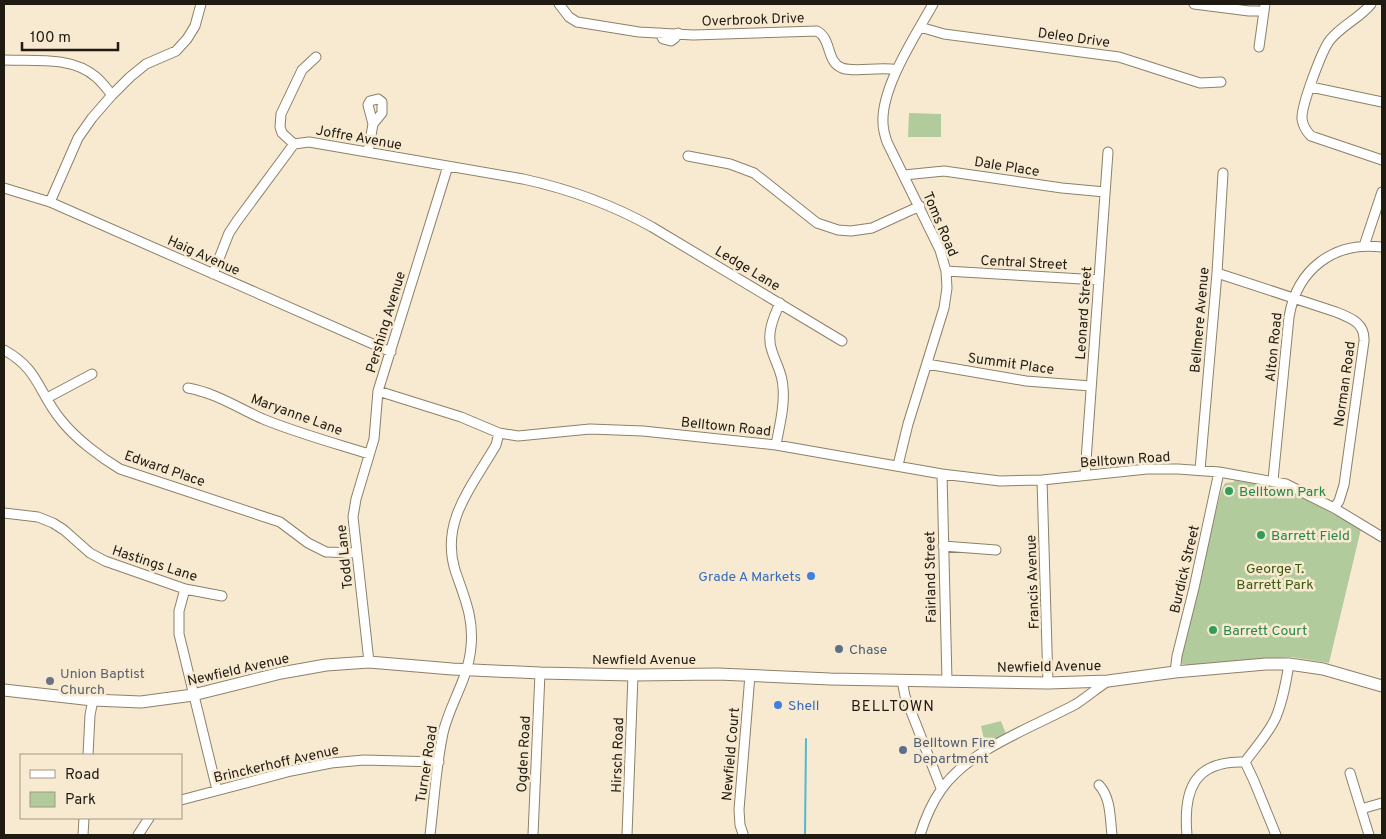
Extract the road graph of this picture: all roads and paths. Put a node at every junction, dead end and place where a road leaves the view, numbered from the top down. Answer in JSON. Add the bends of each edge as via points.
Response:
{"nodes":[{"id":1,"x":201,"y":4,"type":"edge"},
{"id":2,"x":559,"y":4,"type":"edge"},
{"id":3,"x":933,"y":4,"type":"edge"},
{"id":4,"x":1194,"y":4,"type":"edge"},
{"id":5,"x":1371,"y":4,"type":"edge"},
{"id":6,"x":1264,"y":7,"type":"edge"},
{"id":7,"x":920,"y":28,"type":"junction"},
{"id":8,"x":1259,"y":47,"type":"dead end"},
{"id":9,"x":316,"y":57,"type":"dead end"},
{"id":10,"x":4,"y":60,"type":"edge"},
{"id":11,"x":898,"y":70,"type":"junction"},
{"id":12,"x":1221,"y":82,"type":"dead end"},
{"id":13,"x":1311,"y":87,"type":"junction"},
{"id":14,"x":112,"y":95,"type":"junction"},
{"id":15,"x":1382,"y":102,"type":"edge"},
{"id":16,"x":373,"y":124,"type":"dead end"},
{"id":17,"x":294,"y":144,"type":"junction"},
{"id":18,"x":368,"y":152,"type":"junction"},
{"id":19,"x":1108,"y":152,"type":"dead end"},
{"id":20,"x":688,"y":156,"type":"dead end"},
{"id":21,"x":1382,"y":160,"type":"edge"},
{"id":22,"x":448,"y":166,"type":"junction"},
{"id":23,"x":1223,"y":173,"type":"dead end"},
{"id":24,"x":904,"y":175,"type":"junction"},
{"id":25,"x":4,"y":188,"type":"edge"},
{"id":26,"x":572,"y":192,"type":"joint"},
{"id":27,"x":1105,"y":192,"type":"junction"},
{"id":28,"x":1382,"y":192,"type":"edge"},
{"id":29,"x":50,"y":202,"type":"junction"},
{"id":30,"x":920,"y":206,"type":"junction"},
{"id":31,"x":1364,"y":246,"type":"junction"},
{"id":32,"x":1382,"y":247,"type":"edge"},
{"id":33,"x":946,"y":271,"type":"junction"},
{"id":34,"x":1217,"y":273,"type":"junction"},
{"id":35,"x":213,"y":274,"type":"junction"},
{"id":36,"x":1099,"y":280,"type":"junction"},
{"id":37,"x":1293,"y":299,"type":"junction"},
{"id":38,"x":780,"y":304,"type":"junction"},
{"id":39,"x":842,"y":341,"type":"dead end"},
{"id":40,"x":4,"y":350,"type":"edge"},
{"id":41,"x":391,"y":352,"type":"junction"},
{"id":42,"x":927,"y":364,"type":"junction"},
{"id":43,"x":92,"y":374,"type":"dead end"},
{"id":44,"x":1091,"y":386,"type":"junction"},
{"id":45,"x":188,"y":388,"type":"dead end"},
{"id":46,"x":378,"y":391,"type":"junction"},
{"id":47,"x":47,"y":398,"type":"junction"},
{"id":48,"x":499,"y":433,"type":"junction"},
{"id":49,"x":776,"y":445,"type":"junction"},
{"id":50,"x":369,"y":454,"type":"junction"},
{"id":51,"x":898,"y":465,"type":"junction"},
{"id":52,"x":1200,"y":470,"type":"junction"},
{"id":53,"x":1220,"y":472,"type":"junction"},
{"id":54,"x":942,"y":474,"type":"junction"},
{"id":55,"x":1085,"y":475,"type":"junction"},
{"id":56,"x":1042,"y":480,"type":"junction"},
{"id":57,"x":1273,"y":480,"type":"junction"},
{"id":58,"x":1334,"y":508,"type":"junction"},
{"id":59,"x":4,"y":513,"type":"edge"},
{"id":60,"x":1382,"y":537,"type":"edge"},
{"id":61,"x":943,"y":546,"type":"junction"},
{"id":62,"x":996,"y":550,"type":"dead end"},
{"id":63,"x":356,"y":553,"type":"junction"},
{"id":64,"x":185,"y":588,"type":"junction"},
{"id":65,"x":222,"y":596,"type":"dead end"},
{"id":66,"x":369,"y":662,"type":"junction"},
{"id":67,"x":1289,"y":664,"type":"junction"},
{"id":68,"x":468,"y":670,"type":"junction"},
{"id":69,"x":1175,"y":672,"type":"junction"},
{"id":70,"x":540,"y":673,"type":"junction"},
{"id":71,"x":633,"y":675,"type":"junction"},
{"id":72,"x":750,"y":675,"type":"junction"},
{"id":73,"x":902,"y":680,"type":"junction"},
{"id":74,"x":1108,"y":680,"type":"junction"},
{"id":75,"x":947,"y":681,"type":"junction"},
{"id":76,"x":1048,"y":683,"type":"junction"},
{"id":77,"x":1382,"y":686,"type":"edge"},
{"id":78,"x":4,"y":690,"type":"edge"},
{"id":79,"x":193,"y":695,"type":"junction"},
{"id":80,"x":93,"y":700,"type":"junction"},
{"id":81,"x":88,"y":754,"type":"edge"},
{"id":82,"x":439,"y":762,"type":"junction"},
{"id":83,"x":1245,"y":762,"type":"junction"},
{"id":84,"x":1350,"y":773,"type":"dead end"},
{"id":85,"x":1099,"y":785,"type":"dead end"},
{"id":86,"x":942,"y":788,"type":"junction"},
{"id":87,"x":217,"y":790,"type":"junction"},
{"id":88,"x":182,"y":800,"type":"edge"},
{"id":89,"x":1382,"y":802,"type":"edge"},
{"id":90,"x":1362,"y":809,"type":"junction"},
{"id":91,"x":84,"y":819,"type":"edge"},
{"id":92,"x":146,"y":821,"type":"edge"},
{"id":93,"x":743,"y":834,"type":"dead end"},
{"id":94,"x":83,"y":835,"type":"edge"},
{"id":95,"x":138,"y":835,"type":"edge"},
{"id":96,"x":430,"y":835,"type":"edge"},
{"id":97,"x":533,"y":835,"type":"edge"},
{"id":98,"x":627,"y":835,"type":"edge"},
{"id":99,"x":923,"y":835,"type":"edge"},
{"id":100,"x":1112,"y":835,"type":"edge"},
{"id":101,"x":1187,"y":835,"type":"edge"},
{"id":102,"x":1276,"y":835,"type":"edge"},
{"id":103,"x":1369,"y":835,"type":"edge"}],
"edges":[{"from":1,"to":14,"type":"street","via":[[194,26],[176,51],[146,64]]},
{"from":2,"to":11,"type":"street","name":"Overbrook Drive","via":[[569,17],[586,24],[639,32],[693,35],[817,31],[824,36],[835,63],[844,69]]},
{"from":3,"to":7,"type":"street","name":"Toms Road"},
{"from":4,"to":6,"type":"street","via":[[1249,11]]},
{"from":5,"to":13,"type":"street","via":[[1326,45]]},
{"from":6,"to":8,"type":"street"},
{"from":7,"to":11,"type":"street","name":"Toms Road"},
{"from":7,"to":12,"type":"street","name":"Deleo Drive","via":[[1119,57],[1200,82]]},
{"from":9,"to":17,"type":"street","via":[[302,70],[281,114],[282,133]]},
{"from":10,"to":14,"type":"street","via":[[62,62],[81,67],[96,77]]},
{"from":11,"to":24,"type":"street","name":"Toms Road","via":[[886,99],[882,122]]},
{"from":13,"to":15,"type":"street"},
{"from":13,"to":21,"type":"street","via":[[1302,114],[1305,130],[1318,139]]},
{"from":14,"to":29,"type":"street","via":[[78,138]]},
{"from":16,"to":18,"type":"street"},
{"from":17,"to":18,"type":"street","name":"Joffre Avenue","via":[[309,142]]},
{"from":17,"to":35,"type":"street","via":[[237,220]]},
{"from":18,"to":22,"type":"street","name":"Joffre Avenue"},
{"from":19,"to":27,"type":"street","name":"Leonard Street"},
{"from":20,"to":30,"type":"street","via":[[730,164],[754,173],[817,223],[838,230],[872,228]]},
{"from":22,"to":26,"type":"street","name":"Joffre Avenue"},
{"from":22,"to":41,"type":"street","name":"Pershing Avenue"},
{"from":23,"to":34,"type":"street","name":"Bellmere Avenue"},
{"from":24,"to":27,"type":"street","name":"Dale Place","via":[[944,171]]},
{"from":24,"to":30,"type":"street","name":"Toms Road"},
{"from":25,"to":29,"type":"street","name":"Haig Avenue"},
{"from":26,"to":38,"type":"street","name":"Ledge Lane","via":[[622,210]]},
{"from":27,"to":36,"type":"street","name":"Leonard Street"},
{"from":28,"to":31,"type":"street"},
{"from":29,"to":35,"type":"street","name":"Haig Avenue"},
{"from":30,"to":33,"type":"street","name":"Toms Road"},
{"from":31,"to":32,"type":"street","name":"Alton Road"},
{"from":31,"to":37,"type":"street","name":"Alton Road","via":[[1319,261]]},
{"from":33,"to":36,"type":"street","name":"Central Street"},
{"from":33,"to":42,"type":"street","name":"Toms Road","via":[[947,298]]},
{"from":34,"to":37,"type":"street","name":"Norman Road"},
{"from":34,"to":52,"type":"street","name":"Bellmere Avenue"},
{"from":35,"to":41,"type":"street","name":"Haig Avenue"},
{"from":36,"to":44,"type":"street","name":"Leonard Street"},
{"from":37,"to":57,"type":"street","name":"Alton Road"},
{"from":37,"to":58,"type":"street","name":"Norman Road","via":[[1354,320],[1364,334],[1344,485]]},
{"from":38,"to":39,"type":"street"},
{"from":38,"to":49,"type":"street","name":"Ledge Lane","via":[[772,319],[770,333],[784,391]]},
{"from":40,"to":47,"type":"street","name":"Edward Place","via":[[26,365]]},
{"from":41,"to":46,"type":"street","name":"Pershing Avenue"},
{"from":42,"to":44,"type":"street","name":"Summit Place","via":[[1026,381]]},
{"from":42,"to":51,"type":"street","name":"Toms Road"},
{"from":43,"to":47,"type":"street"},
{"from":44,"to":55,"type":"street","name":"Leonard Street"},
{"from":45,"to":50,"type":"street","name":"Maryanne Lane","via":[[204,391],[263,419]]},
{"from":46,"to":48,"type":"street","name":"Pershing Avenue"},
{"from":46,"to":50,"type":"street","name":"Todd Lane","via":[[374,439]]},
{"from":47,"to":63,"type":"street","name":"Edward Place","via":[[72,432],[120,469],[280,522],[326,552]]},
{"from":48,"to":49,"type":"street","name":"Belltown Road","via":[[518,436],[615,429]]},
{"from":48,"to":68,"type":"street","via":[[496,445],[457,511],[452,531],[453,564],[472,621]]},
{"from":49,"to":51,"type":"street","name":"Belltown Road"},
{"from":50,"to":63,"type":"street","name":"Todd Lane","via":[[353,517]]},
{"from":51,"to":54,"type":"street","name":"Belltown Road"},
{"from":52,"to":53,"type":"street","name":"Belltown Road"},
{"from":52,"to":55,"type":"street","name":"Belltown Road","via":[[1155,469]]},
{"from":53,"to":57,"type":"street","name":"Belltown Road"},
{"from":53,"to":69,"type":"street","name":"Burdick Street"},
{"from":54,"to":56,"type":"street","name":"Belltown Road","via":[[1000,482]]},
{"from":54,"to":61,"type":"street","name":"Fairland Street"},
{"from":55,"to":56,"type":"street","name":"Belltown Road"},
{"from":56,"to":76,"type":"street","name":"Francis Avenue"},
{"from":57,"to":58,"type":"street","name":"Belltown Road"},
{"from":58,"to":60,"type":"street","name":"Belltown Road"},
{"from":59,"to":64,"type":"street","name":"Hastings Lane","via":[[53,522],[104,561]]},
{"from":61,"to":62,"type":"street"},
{"from":61,"to":75,"type":"street","name":"Fairland Street"},
{"from":63,"to":66,"type":"street","name":"Todd Lane"},
{"from":64,"to":65,"type":"street","name":"Hastings Lane"},
{"from":64,"to":79,"type":"street","via":[[178,624]]},
{"from":66,"to":68,"type":"main road","name":"Newfield Avenue"},
{"from":66,"to":79,"type":"main road","name":"Newfield Avenue","via":[[281,673]]},
{"from":67,"to":69,"type":"main road","name":"Newfield Avenue"},
{"from":67,"to":77,"type":"main road","name":"Newfield Avenue","via":[[1318,668]]},
{"from":67,"to":83,"type":"street","via":[[1275,718]]},
{"from":68,"to":70,"type":"main road","name":"Newfield Avenue"},
{"from":68,"to":82,"type":"street","name":"Turner Road","via":[[443,733]]},
{"from":69,"to":74,"type":"main road","name":"Newfield Avenue"},
{"from":70,"to":71,"type":"main road","name":"Newfield Avenue"},
{"from":70,"to":97,"type":"street","name":"Ogden Road"},
{"from":71,"to":72,"type":"main road","name":"Newfield Avenue"},
{"from":71,"to":98,"type":"street","name":"Hirsch Road"},
{"from":72,"to":73,"type":"main road","name":"Newfield Avenue"},
{"from":72,"to":93,"type":"street","name":"Newfield Court","via":[[739,810]]},
{"from":73,"to":75,"type":"main road","name":"Newfield Avenue"},
{"from":73,"to":86,"type":"street","via":[[905,696]]},
{"from":74,"to":76,"type":"main road","name":"Newfield Avenue"},
{"from":74,"to":86,"type":"street","via":[[1078,703],[979,755]]},
{"from":75,"to":76,"type":"main road","name":"Newfield Avenue"},
{"from":78,"to":80,"type":"main road","name":"Newfield Avenue"},
{"from":79,"to":80,"type":"main road","name":"Newfield Avenue","via":[[141,702]]},
{"from":79,"to":87,"type":"street"},
{"from":80,"to":81,"type":"street"},
{"from":82,"to":87,"type":"street","name":"Brinckerhoff Avenue","via":[[331,762]]},
{"from":82,"to":96,"type":"street","name":"Turner Road"},
{"from":83,"to":101,"type":"street","via":[[1220,763],[1202,773],[1188,795]]},
{"from":83,"to":102,"type":"street"},
{"from":84,"to":90,"type":"street"},
{"from":85,"to":100,"type":"street","via":[[1104,790]]},
{"from":86,"to":99,"type":"street","via":[[930,808]]},
{"from":87,"to":88,"type":"street","name":"Brinckerhoff Avenue"},
{"from":89,"to":90,"type":"street"},
{"from":90,"to":103,"type":"street"},
{"from":91,"to":94,"type":"street"},
{"from":92,"to":95,"type":"street"}]}
